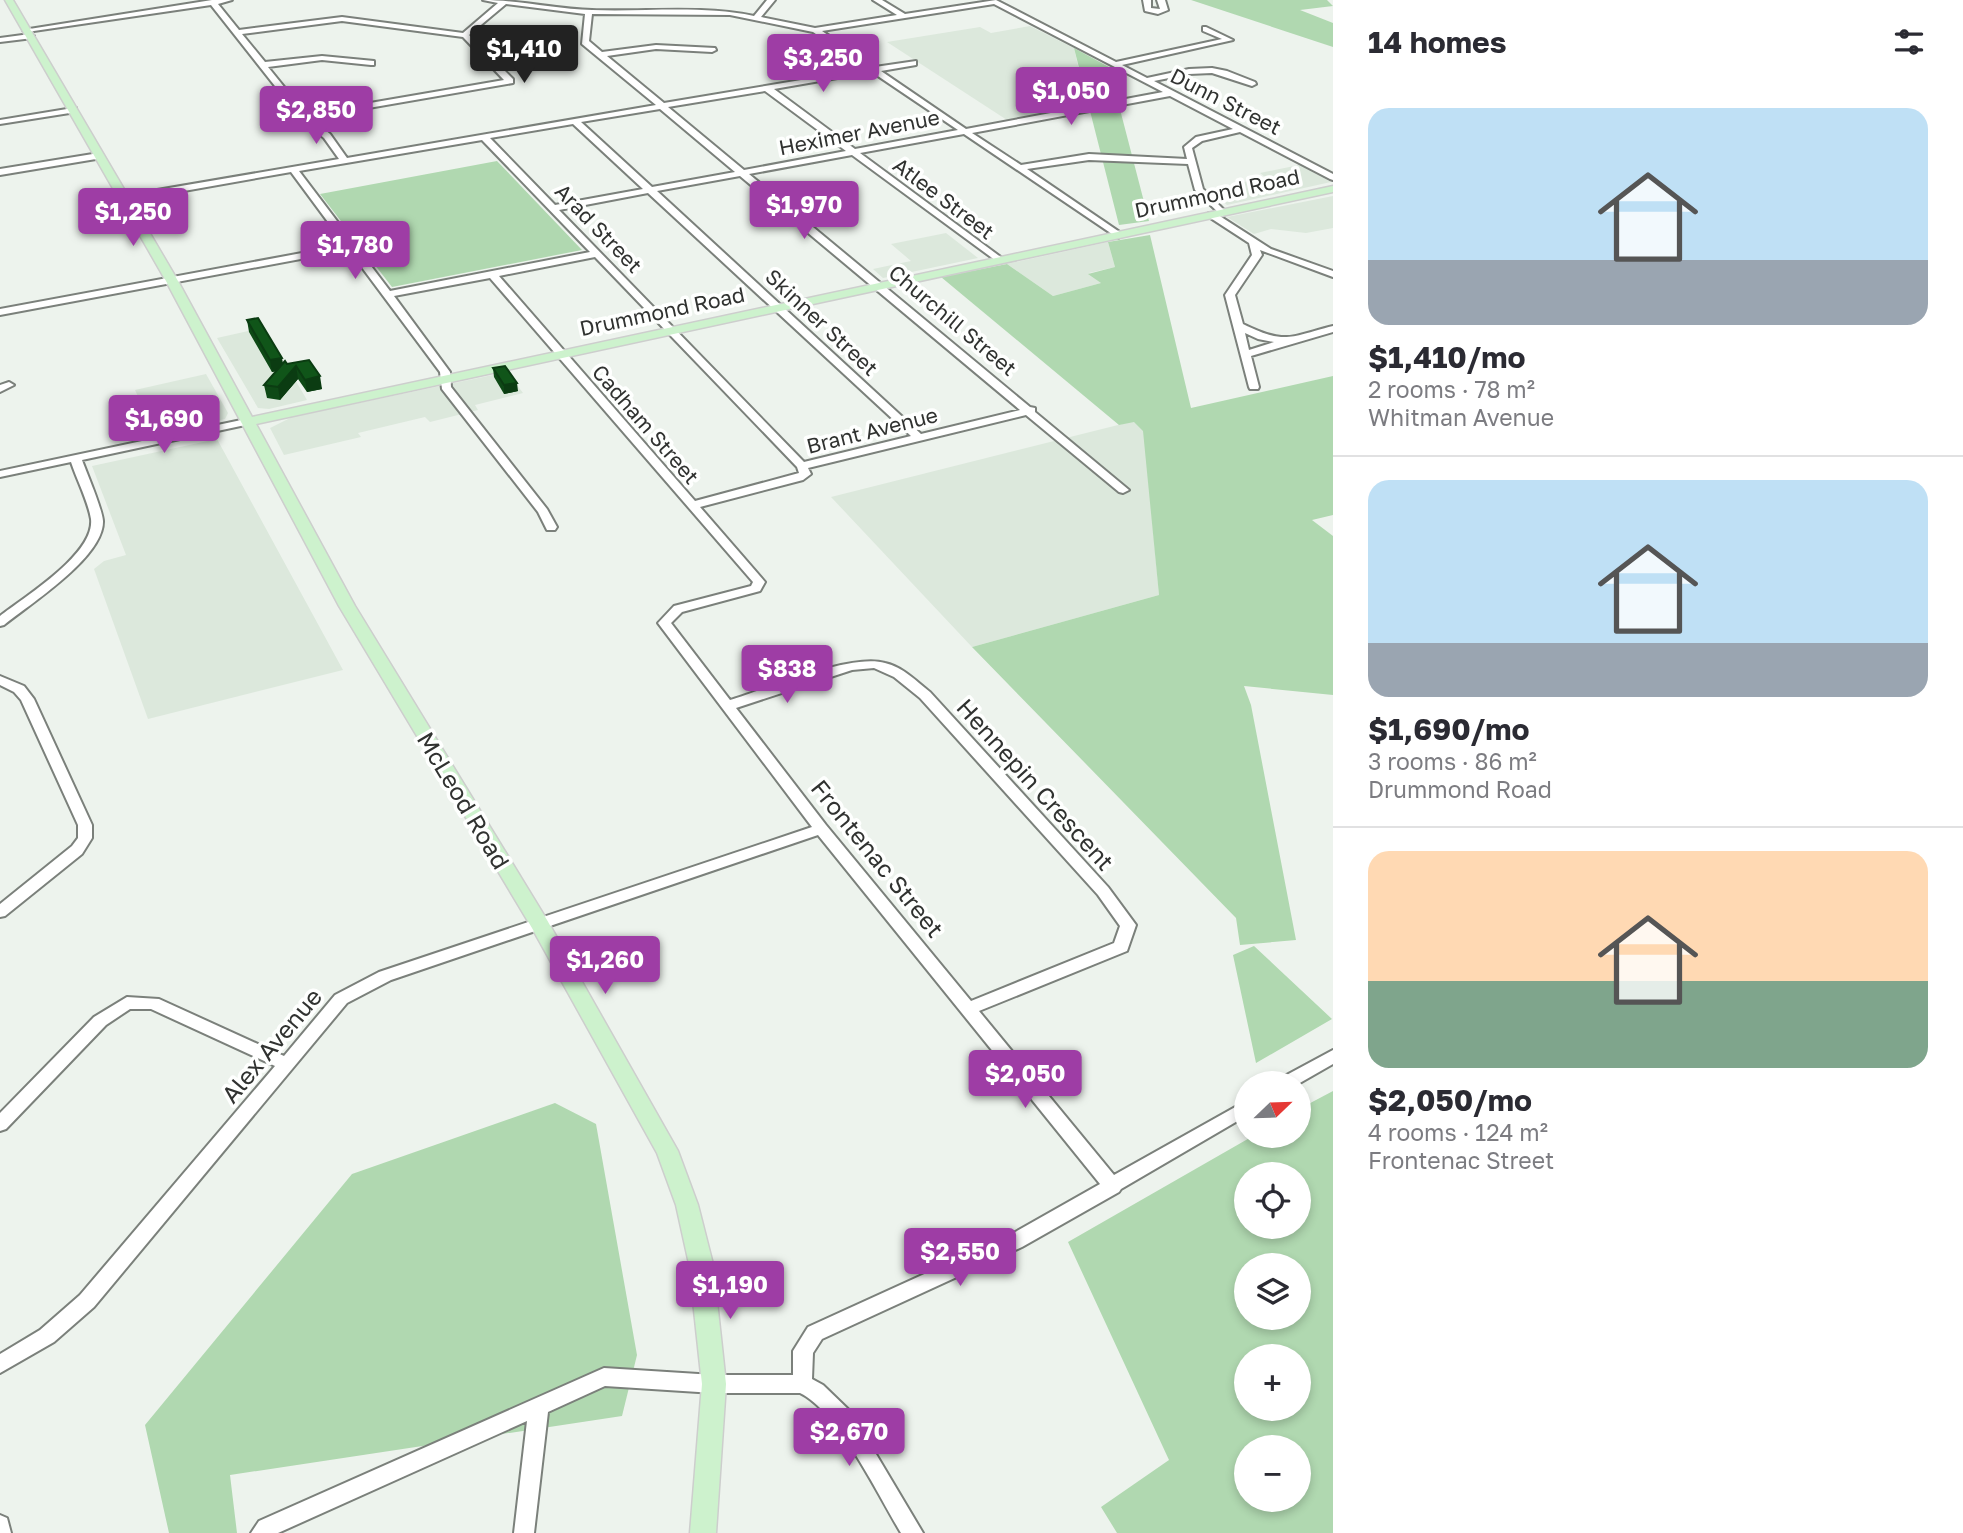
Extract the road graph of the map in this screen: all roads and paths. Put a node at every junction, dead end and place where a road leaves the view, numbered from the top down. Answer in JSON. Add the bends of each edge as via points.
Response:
{"nodes":[{"id":1,"x":9,"y":0,"type":"edge"},
{"id":2,"x":228,"y":0,"type":"edge"},
{"id":3,"x":487,"y":0,"type":"edge"},
{"id":4,"x":664,"y":0,"type":"edge"},
{"id":5,"x":771,"y":0,"type":"edge"},
{"id":6,"x":877,"y":0,"type":"edge"},
{"id":7,"x":1147,"y":0,"type":"edge"},
{"id":8,"x":1161,"y":0,"type":"edge"},
{"id":9,"x":993,"y":1,"type":"edge"},
{"id":10,"x":213,"y":2,"type":"junction"},
{"id":11,"x":503,"y":2,"type":"junction"},
{"id":12,"x":589,"y":12,"type":"junction"},
{"id":13,"x":662,"y":12,"type":"junction"},
{"id":14,"x":904,"y":16,"type":"junction"},
{"id":15,"x":757,"y":17,"type":"junction"},
{"id":16,"x":1206,"y":29,"type":"dead end"},
{"id":17,"x":815,"y":30,"type":"junction"},
{"id":18,"x":28,"y":33,"type":"junction"},
{"id":19,"x":236,"y":33,"type":"junction"},
{"id":20,"x":465,"y":35,"type":"junction"},
{"id":21,"x":0,"y":40,"type":"edge"},
{"id":22,"x":712,"y":50,"type":"dead end"},
{"id":23,"x":600,"y":55,"type":"junction"},
{"id":24,"x":371,"y":63,"type":"dead end"},
{"id":25,"x":913,"y":64,"type":"dead end"},
{"id":26,"x":1116,"y":64,"type":"junction"},
{"id":27,"x":262,"y":65,"type":"junction"},
{"id":28,"x":872,"y":71,"type":"junction"},
{"id":29,"x":1148,"y":80,"type":"junction"},
{"id":30,"x":1252,"y":85,"type":"dead end"},
{"id":31,"x":768,"y":89,"type":"junction"},
{"id":32,"x":1172,"y":93,"type":"junction"},
{"id":33,"x":665,"y":106,"type":"junction"},
{"id":34,"x":74,"y":110,"type":"junction"},
{"id":35,"x":304,"y":117,"type":"junction"},
{"id":36,"x":575,"y":121,"type":"junction"},
{"id":37,"x":0,"y":122,"type":"edge"},
{"id":38,"x":1242,"y":130,"type":"junction"},
{"id":39,"x":965,"y":132,"type":"junction"},
{"id":40,"x":484,"y":137,"type":"junction"},
{"id":41,"x":853,"y":152,"type":"junction"},
{"id":42,"x":99,"y":156,"type":"junction"},
{"id":43,"x":345,"y":161,"type":"junction"},
{"id":44,"x":1192,"y":162,"type":"junction"},
{"id":45,"x":1020,"y":168,"type":"junction"},
{"id":46,"x":294,"y":170,"type":"junction"},
{"id":47,"x":0,"y":172,"type":"edge"},
{"id":48,"x":746,"y":173,"type":"junction"},
{"id":49,"x":1333,"y":177,"type":"edge"},
{"id":50,"x":1333,"y":189,"type":"edge"},
{"id":51,"x":650,"y":190,"type":"junction"},
{"id":52,"x":122,"y":199,"type":"junction"},
{"id":53,"x":553,"y":208,"type":"junction"},
{"id":54,"x":1217,"y":214,"type":"junction"},
{"id":55,"x":1118,"y":235,"type":"junction"},
{"id":56,"x":1254,"y":243,"type":"junction"},
{"id":57,"x":349,"y":247,"type":"junction"},
{"id":58,"x":597,"y":254,"type":"junction"},
{"id":59,"x":999,"y":260,"type":"junction"},
{"id":60,"x":1290,"y":260,"type":"junction"},
{"id":61,"x":1251,"y":264,"type":"junction"},
{"id":62,"x":492,"y":274,"type":"junction"},
{"id":63,"x":1333,"y":274,"type":"edge"},
{"id":64,"x":172,"y":281,"type":"junction"},
{"id":65,"x":882,"y":286,"type":"junction"},
{"id":66,"x":386,"y":295,"type":"junction"},
{"id":67,"x":778,"y":307,"type":"junction"},
{"id":68,"x":0,"y":312,"type":"edge"},
{"id":69,"x":1237,"y":326,"type":"junction"},
{"id":70,"x":1333,"y":329,"type":"edge"},
{"id":71,"x":672,"y":330,"type":"junction"},
{"id":72,"x":1291,"y":341,"type":"junction"},
{"id":73,"x":559,"y":354,"type":"junction"},
{"id":74,"x":1245,"y":354,"type":"junction"},
{"id":75,"x":446,"y":378,"type":"junction"},
{"id":76,"x":1254,"y":387,"type":"dead end"},
{"id":77,"x":1031,"y":410,"type":"junction"},
{"id":78,"x":246,"y":422,"type":"junction"},
{"id":79,"x":919,"y":438,"type":"junction"},
{"id":80,"x":75,"y":457,"type":"junction"},
{"id":81,"x":802,"y":466,"type":"junction"},
{"id":82,"x":0,"y":474,"type":"edge"},
{"id":83,"x":1123,"y":489,"type":"dead end"},
{"id":84,"x":692,"y":505,"type":"junction"},
{"id":85,"x":551,"y":527,"type":"dead end"},
{"id":86,"x":742,"y":592,"type":"joint"},
{"id":87,"x":0,"y":622,"type":"edge"},
{"id":88,"x":0,"y":680,"type":"edge"},
{"id":89,"x":727,"y":706,"type":"junction"},
{"id":90,"x":821,"y":828,"type":"junction"},
{"id":91,"x":0,"y":912,"type":"edge"},
{"id":92,"x":540,"y":925,"type":"junction"},
{"id":93,"x":967,"y":1009,"type":"junction"},
{"id":94,"x":1333,"y":1056,"type":"edge"},
{"id":95,"x":286,"y":1064,"type":"junction"},
{"id":96,"x":1307,"y":1071,"type":"edge"},
{"id":97,"x":1234,"y":1115,"type":"edge"},
{"id":98,"x":0,"y":1124,"type":"edge"},
{"id":99,"x":1113,"y":1187,"type":"junction"},
{"id":100,"x":0,"y":1364,"type":"edge"},
{"id":101,"x":714,"y":1384,"type":"junction"},
{"id":102,"x":802,"y":1384,"type":"junction"},
{"id":103,"x":540,"y":1405,"type":"junction"},
{"id":104,"x":0,"y":1525,"type":"edge"},
{"id":105,"x":1,"y":1533,"type":"edge"},
{"id":106,"x":261,"y":1533,"type":"edge"},
{"id":107,"x":524,"y":1533,"type":"edge"},
{"id":108,"x":703,"y":1533,"type":"edge"},
{"id":109,"x":912,"y":1533,"type":"edge"}],
"edges":[{"from":1,"to":18,"type":"main road","name":"McLeod Road"},
{"from":2,"to":10,"type":"street"},
{"from":3,"to":11,"type":"street"},
{"from":4,"to":13,"type":"street"},
{"from":5,"to":15,"type":"street"},
{"from":6,"to":14,"type":"street"},
{"from":7,"to":8,"type":"street","via":[[1148,9],[1158,12],[1164,10]]},
{"from":9,"to":14,"type":"street"},
{"from":9,"to":26,"type":"street","name":"Dunn Street"},
{"from":10,"to":18,"type":"street"},
{"from":10,"to":19,"type":"street"},
{"from":11,"to":12,"type":"street"},
{"from":11,"to":20,"type":"street"},
{"from":12,"to":13,"type":"street"},
{"from":12,"to":23,"type":"street","name":"Churchill Street","via":[[585,42]]},
{"from":13,"to":15,"type":"street"},
{"from":14,"to":17,"type":"street"},
{"from":15,"to":17,"type":"street"},
{"from":16,"to":26,"type":"street","via":[[1229,40]]},
{"from":17,"to":28,"type":"street"},
{"from":18,"to":21,"type":"street"},
{"from":18,"to":34,"type":"main road","name":"McLeod Road"},
{"from":19,"to":20,"type":"street","via":[[342,19]]},
{"from":19,"to":27,"type":"street"},
{"from":20,"to":35,"type":"street","via":[[510,81]]},
{"from":22,"to":23,"type":"street","via":[[656,47]]},
{"from":23,"to":33,"type":"street","name":"Churchill Street"},
{"from":24,"to":27,"type":"street","via":[[322,58]]},
{"from":25,"to":28,"type":"street"},
{"from":26,"to":29,"type":"street","name":"Dunn Street"},
{"from":27,"to":35,"type":"street"},
{"from":28,"to":31,"type":"street"},
{"from":28,"to":39,"type":"street"},
{"from":29,"to":30,"type":"street","via":[[1212,69],[1224,70]]},
{"from":29,"to":32,"type":"street","name":"Dunn Street"},
{"from":31,"to":33,"type":"street"},
{"from":31,"to":41,"type":"street","name":"Atlee Street"},
{"from":32,"to":38,"type":"street","name":"Dunn Street"},
{"from":32,"to":39,"type":"street","name":"Heximer Avenue"},
{"from":33,"to":36,"type":"street"},
{"from":33,"to":48,"type":"street","name":"Churchill Street"},
{"from":34,"to":37,"type":"street"},
{"from":34,"to":42,"type":"main road","name":"McLeod Road"},
{"from":35,"to":43,"type":"street","via":[[327,136]]},
{"from":36,"to":40,"type":"street"},
{"from":36,"to":51,"type":"street","name":"Skinner Street"},
{"from":38,"to":44,"type":"street","via":[[1199,139],[1188,147]]},
{"from":38,"to":49,"type":"street","name":"Dunn Street"},
{"from":39,"to":41,"type":"street","name":"Heximer Avenue"},
{"from":39,"to":45,"type":"street"},
{"from":40,"to":43,"type":"street"},
{"from":40,"to":53,"type":"street","name":"Arad Street"},
{"from":41,"to":48,"type":"street","name":"Heximer Avenue"},
{"from":41,"to":59,"type":"street","name":"Atlee Street"},
{"from":42,"to":47,"type":"street"},
{"from":42,"to":52,"type":"main road","name":"McLeod Road"},
{"from":43,"to":46,"type":"street"},
{"from":44,"to":45,"type":"street","via":[[1089,157]]},
{"from":44,"to":54,"type":"street","via":[[1199,190]]},
{"from":45,"to":55,"type":"street"},
{"from":46,"to":52,"type":"street"},
{"from":46,"to":57,"type":"street"},
{"from":48,"to":51,"type":"street","name":"Heximer Avenue"},
{"from":48,"to":65,"type":"street","name":"Churchill Street"},
{"from":50,"to":54,"type":"main road","name":"Drummond Road"},
{"from":51,"to":53,"type":"street","name":"Heximer Avenue"},
{"from":51,"to":67,"type":"street","name":"Skinner Street"},
{"from":52,"to":64,"type":"main road","name":"McLeod Road"},
{"from":53,"to":58,"type":"street","name":"Arad Street"},
{"from":54,"to":55,"type":"main road","name":"Drummond Road"},
{"from":54,"to":56,"type":"street"},
{"from":55,"to":59,"type":"main road","name":"Drummond Road"},
{"from":56,"to":60,"type":"street"},
{"from":56,"to":61,"type":"street","via":[[1257,255]]},
{"from":57,"to":64,"type":"street"},
{"from":57,"to":66,"type":"street"},
{"from":58,"to":62,"type":"street"},
{"from":58,"to":71,"type":"street","name":"Arad Street"},
{"from":59,"to":65,"type":"main road","name":"Drummond Road"},
{"from":60,"to":61,"type":"street"},
{"from":60,"to":63,"type":"street"},
{"from":61,"to":69,"type":"street","via":[[1230,295]]},
{"from":62,"to":66,"type":"street"},
{"from":62,"to":73,"type":"street","name":"Cadham Street"},
{"from":64,"to":68,"type":"street"},
{"from":64,"to":78,"type":"main road","name":"McLeod Road"},
{"from":65,"to":67,"type":"main road","name":"Drummond Road"},
{"from":65,"to":77,"type":"street","name":"Churchill Street"},
{"from":66,"to":75,"type":"street"},
{"from":67,"to":71,"type":"main road","name":"Drummond Road"},
{"from":67,"to":79,"type":"street","name":"Skinner Street"},
{"from":69,"to":72,"type":"street","via":[[1262,337]]},
{"from":69,"to":74,"type":"street"},
{"from":70,"to":72,"type":"street"},
{"from":71,"to":73,"type":"main road","name":"Drummond Road"},
{"from":71,"to":81,"type":"street","name":"Arad Street"},
{"from":72,"to":74,"type":"street"},
{"from":73,"to":75,"type":"main road","name":"Drummond Road"},
{"from":73,"to":84,"type":"street","name":"Cadham Street"},
{"from":74,"to":76,"type":"street"},
{"from":75,"to":78,"type":"main road","name":"Drummond Road"},
{"from":75,"to":85,"type":"street","via":[[446,387]]},
{"from":77,"to":79,"type":"street","name":"Brant Avenue"},
{"from":77,"to":83,"type":"street","name":"Churchill Street"},
{"from":78,"to":80,"type":"street","name":"Drummond Road"},
{"from":78,"to":92,"type":"main road","name":"McLeod Road","via":[[347,606]]},
{"from":79,"to":81,"type":"street","name":"Brant Avenue"},
{"from":80,"to":82,"type":"street","name":"Drummond Road"},
{"from":80,"to":87,"type":"street","via":[[97,531],[88,549]]},
{"from":81,"to":84,"type":"street","name":"Brant Avenue","via":[[805,474],[799,478]]},
{"from":84,"to":86,"type":"street","name":"Cadham Street","via":[[759,582],[756,588]]},
{"from":86,"to":89,"type":"street","name":"Frontenac Street","via":[[678,609],[664,624]]},
{"from":88,"to":91,"type":"street","via":[[19,689],[27,699],[85,825],[85,838],[77,850]]},
{"from":89,"to":90,"type":"street","name":"Frontenac Street"},
{"from":89,"to":93,"type":"street","name":"Hennepin Crescent","via":[[850,666],[868,663],[893,668],[925,695],[1103,891],[1128,925],[1121,947]]},
{"from":90,"to":92,"type":"street","name":"Alex Avenue"},
{"from":90,"to":93,"type":"street","name":"Frontenac Street"},
{"from":92,"to":95,"type":"street","name":"Alex Avenue","via":[[385,975],[341,999]]},
{"from":92,"to":101,"type":"main road","name":"McLeod Road","via":[[667,1151],[687,1205],[701,1264]]},
{"from":93,"to":99,"type":"street","name":"Frontenac Street"},
{"from":94,"to":96,"type":"street"},
{"from":95,"to":98,"type":"street","via":[[153,1003],[127,1003],[100,1021]]},
{"from":95,"to":100,"type":"street","name":"Alex Avenue","via":[[87,1301],[47,1336]]},
{"from":97,"to":99,"type":"street"},
{"from":99,"to":102,"type":"street","via":[[1016,1241],[815,1333],[803,1351]]},
{"from":101,"to":102,"type":"street"},
{"from":101,"to":103,"type":"street","via":[[604,1377]]},
{"from":101,"to":108,"type":"main road","name":"McLeod Road"},
{"from":102,"to":109,"type":"street","via":[[830,1402],[844,1419]]},
{"from":103,"to":106,"type":"street"},
{"from":103,"to":107,"type":"street"},
{"from":104,"to":105,"type":"street"}]}
